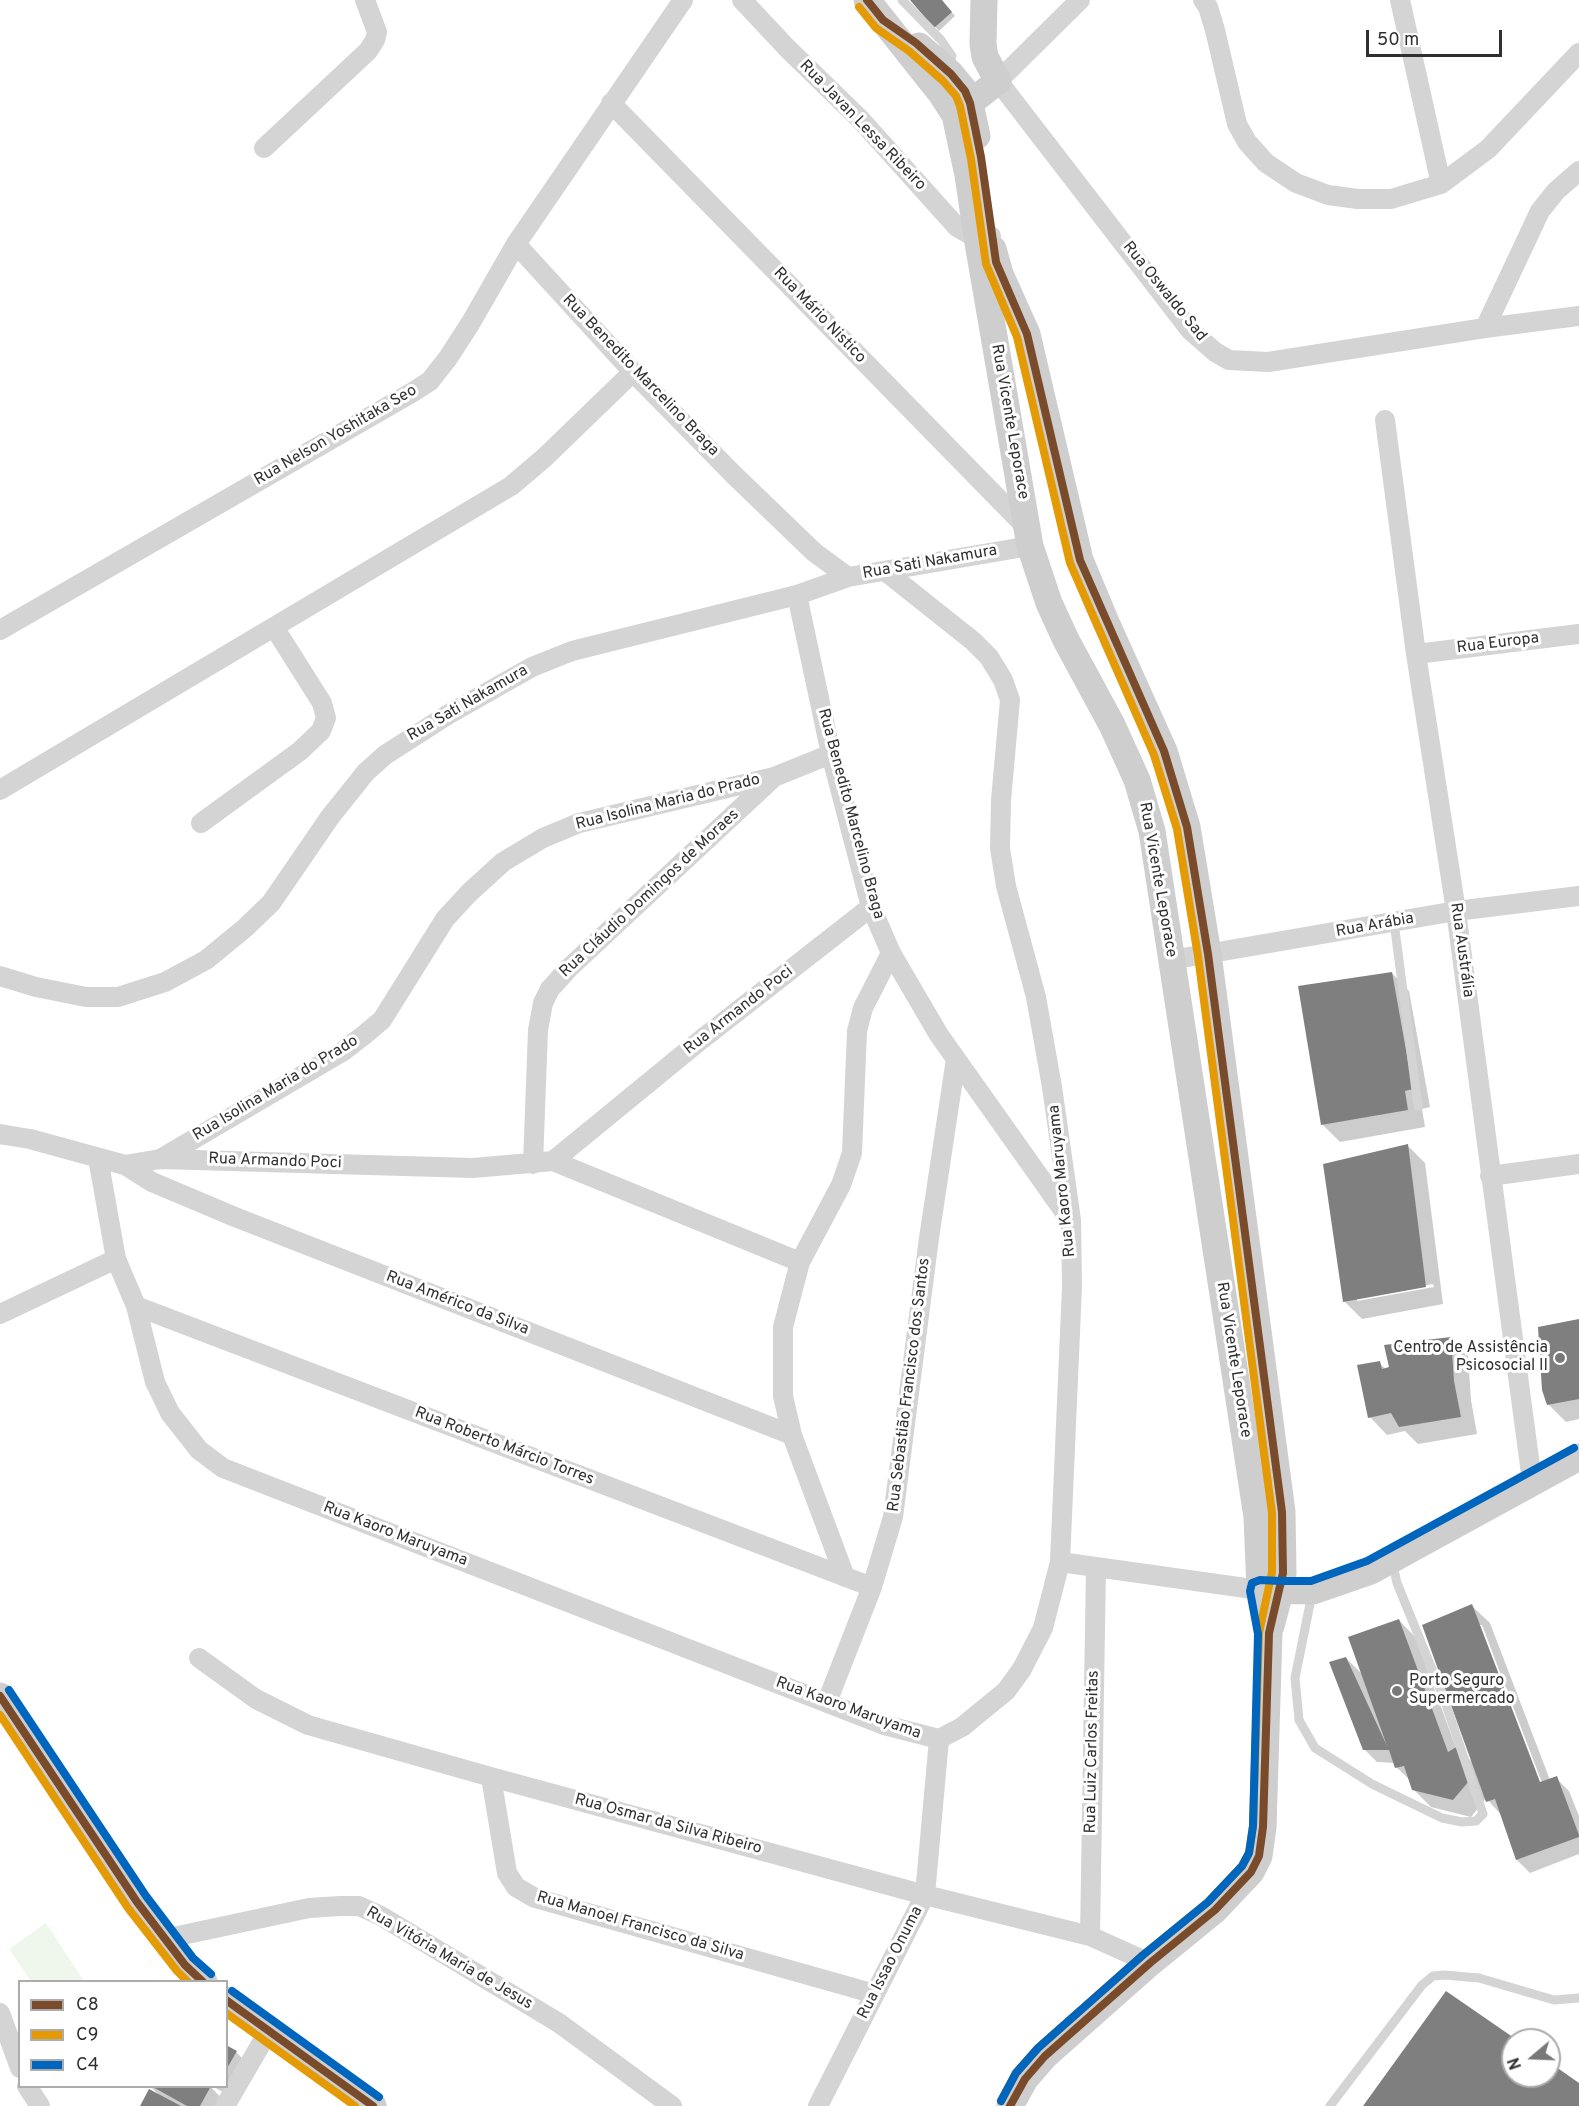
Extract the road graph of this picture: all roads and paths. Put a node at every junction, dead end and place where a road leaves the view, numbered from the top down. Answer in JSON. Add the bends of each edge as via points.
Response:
{"nodes":[{"id":1,"x":365,"y":0,"type":"edge"},
{"id":2,"x":683,"y":0,"type":"edge"},
{"id":3,"x":742,"y":0,"type":"edge"},
{"id":4,"x":902,"y":0,"type":"edge"},
{"id":5,"x":984,"y":0,"type":"edge"},
{"id":6,"x":1080,"y":0,"type":"edge"},
{"id":7,"x":1203,"y":0,"type":"edge"},
{"id":8,"x":1400,"y":0,"type":"edge"},
{"id":9,"x":875,"y":10,"type":"edge"},
{"id":10,"x":1579,"y":53,"type":"edge"},
{"id":11,"x":942,"y":78,"type":"junction"},
{"id":12,"x":998,"y":81,"type":"junction"},
{"id":13,"x":611,"y":103,"type":"junction"},
{"id":14,"x":963,"y":109,"type":"junction"},
{"id":15,"x":264,"y":148,"type":"dead end"},
{"id":16,"x":1579,"y":171,"type":"edge"},
{"id":17,"x":1441,"y":184,"type":"junction"},
{"id":18,"x":984,"y":236,"type":"junction"},
{"id":19,"x":516,"y":244,"type":"junction"},
{"id":20,"x":1579,"y":316,"type":"edge"},
{"id":21,"x":1485,"y":328,"type":"junction"},
{"id":22,"x":1027,"y":334,"type":"junction"},
{"id":23,"x":994,"y":338,"type":"junction"},
{"id":24,"x":633,"y":372,"type":"junction"},
{"id":25,"x":1385,"y":420,"type":"dead end"},
{"id":26,"x":1029,"y":537,"type":"junction"},
{"id":27,"x":885,"y":571,"type":"junction"},
{"id":28,"x":848,"y":577,"type":"junction"},
{"id":29,"x":797,"y":595,"type":"junction"},
{"id":30,"x":274,"y":627,"type":"junction"},
{"id":31,"x":0,"y":630,"type":"edge"},
{"id":32,"x":1579,"y":634,"type":"edge"},
{"id":33,"x":1416,"y":654,"type":"junction"},
{"id":34,"x":831,"y":754,"type":"junction"},
{"id":35,"x":774,"y":777,"type":"junction"},
{"id":36,"x":0,"y":790,"type":"edge"},
{"id":37,"x":708,"y":793,"type":"junction"},
{"id":38,"x":729,"y":819,"type":"junction"},
{"id":39,"x":201,"y":823,"type":"dead end"},
{"id":40,"x":1579,"y":896,"type":"edge"},
{"id":41,"x":871,"y":908,"type":"junction"},
{"id":42,"x":1456,"y":911,"type":"junction"},
{"id":43,"x":1394,"y":922,"type":"junction"},
{"id":44,"x":891,"y":952,"type":"junction"},
{"id":45,"x":1208,"y":954,"type":"junction"},
{"id":46,"x":1171,"y":960,"type":"junction"},
{"id":47,"x":0,"y":976,"type":"edge"},
{"id":48,"x":956,"y":1059,"type":"junction"},
{"id":49,"x":1418,"y":1106,"type":"dead end"},
{"id":50,"x":0,"y":1134,"type":"edge"},
{"id":51,"x":98,"y":1158,"type":"junction"},
{"id":52,"x":160,"y":1159,"type":"junction"},
{"id":53,"x":553,"y":1161,"type":"junction"},
{"id":54,"x":533,"y":1164,"type":"junction"},
{"id":55,"x":1579,"y":1164,"type":"edge"},
{"id":56,"x":125,"y":1165,"type":"junction"},
{"id":57,"x":1490,"y":1176,"type":"junction"},
{"id":58,"x":1071,"y":1220,"type":"junction"},
{"id":59,"x":116,"y":1259,"type":"junction"},
{"id":60,"x":800,"y":1262,"type":"junction"},
{"id":61,"x":136,"y":1306,"type":"junction"},
{"id":62,"x":0,"y":1314,"type":"edge"},
{"id":63,"x":792,"y":1435,"type":"junction"},
{"id":64,"x":1579,"y":1457,"type":"edge"},
{"id":65,"x":1532,"y":1481,"type":"junction"},
{"id":66,"x":1392,"y":1560,"type":"junction"},
{"id":67,"x":1060,"y":1562,"type":"junction"},
{"id":68,"x":1095,"y":1568,"type":"junction"},
{"id":69,"x":845,"y":1577,"type":"junction"},
{"id":70,"x":872,"y":1587,"type":"junction"},
{"id":71,"x":1270,"y":1591,"type":"junction"},
{"id":72,"x":1313,"y":1592,"type":"junction"},
{"id":73,"x":199,"y":1658,"type":"dead end"},
{"id":74,"x":0,"y":1696,"type":"edge"},
{"id":75,"x":827,"y":1702,"type":"junction"},
{"id":76,"x":939,"y":1739,"type":"junction"},
{"id":77,"x":491,"y":1777,"type":"junction"},
{"id":78,"x":925,"y":1895,"type":"junction"},
{"id":79,"x":1090,"y":1936,"type":"junction"},
{"id":80,"x":164,"y":1939,"type":"junction"},
{"id":81,"x":1150,"y":1962,"type":"junction"},
{"id":82,"x":202,"y":1980,"type":"edge"},
{"id":83,"x":875,"y":1994,"type":"junction"},
{"id":84,"x":1579,"y":1998,"type":"edge"},
{"id":85,"x":228,"y":2002,"type":"edge"},
{"id":86,"x":0,"y":2013,"type":"edge"},
{"id":87,"x":268,"y":2032,"type":"junction"},
{"id":88,"x":18,"y":2062,"type":"edge"},
{"id":89,"x":225,"y":2106,"type":"edge"},
{"id":90,"x":373,"y":2106,"type":"edge"},
{"id":91,"x":672,"y":2106,"type":"edge"},
{"id":92,"x":818,"y":2106,"type":"edge"},
{"id":93,"x":1010,"y":2106,"type":"edge"},
{"id":94,"x":1330,"y":2106,"type":"edge"}],
"edges":[{"from":1,"to":15,"type":"street","via":[[377,32],[371,45]]},
{"from":2,"to":13,"type":"street","name":"Rua Nelson Yoshitaka Seo"},
{"from":3,"to":18,"type":"street","name":"Rua Javan Lessa Ribeiro","via":[[860,119],[957,227]]},
{"from":4,"to":11,"type":"lane","via":[[952,56]]},
{"from":5,"to":12,"type":"main road","via":[[985,57]]},
{"from":6,"to":12,"type":"street"},
{"from":7,"to":17,"type":"street","via":[[1215,30],[1237,124],[1266,164],[1296,183],[1328,195],[1358,199],[1391,199]]},
{"from":8,"to":17,"type":"street"},
{"from":9,"to":11,"type":"main road","via":[[916,43]]},
{"from":10,"to":17,"type":"street","via":[[1488,149]]},
{"from":11,"to":14,"type":"main road"},
{"from":12,"to":14,"type":"main road"},
{"from":12,"to":21,"type":"street","name":"Rua Oswaldo Sad","via":[[1190,330],[1229,360],[1268,362]]},
{"from":13,"to":19,"type":"street","name":"Rua Nelson Yoshitaka Seo"},
{"from":13,"to":26,"type":"street","name":"Rua Mário Nistico"},
{"from":14,"to":18,"type":"main road","name":"Rua Vicente Leporace","via":[[968,175]]},
{"from":16,"to":21,"type":"street","via":[[1540,211]]},
{"from":18,"to":22,"type":"main road"},
{"from":18,"to":23,"type":"main road","name":"Rua Vicente Leporace"},
{"from":19,"to":24,"type":"street","name":"Rua Benedito Marcelino Braga"},
{"from":19,"to":31,"type":"street","name":"Rua Nelson Yoshitaka Seo","via":[[470,324],[430,381]]},
{"from":20,"to":21,"type":"street","name":"Rua Oswaldo Sad"},
{"from":22,"to":23,"type":"main road","via":[[1012,325]]},
{"from":22,"to":45,"type":"main road","via":[[1080,560],[1169,765],[1187,827]]},
{"from":23,"to":26,"type":"main road","name":"Rua Vicente Leporace"},
{"from":24,"to":28,"type":"street","name":"Rua Benedito Marcelino Braga","via":[[782,522]]},
{"from":24,"to":30,"type":"street","via":[[510,486]]},
{"from":25,"to":33,"type":"street","name":"Rua Austrália"},
{"from":26,"to":27,"type":"street","name":"Rua Sati Nakamura"},
{"from":26,"to":46,"type":"main road","name":"Rua Vicente Leporace","via":[[1065,640],[1112,724],[1137,780],[1152,831]]},
{"from":27,"to":28,"type":"street","name":"Rua Sati Nakamura"},
{"from":27,"to":58,"type":"street","name":"Rua Kaoro Maruyama","via":[[989,657],[1010,700],[1000,848],[1006,886],[1036,997]]},
{"from":28,"to":29,"type":"street","name":"Rua Sati Nakamura"},
{"from":29,"to":34,"type":"street","name":"Rua Benedito Marcelino Braga"},
{"from":29,"to":47,"type":"street","name":"Rua Sati Nakamura","via":[[572,651],[532,667],[420,731],[366,772],[271,903],[206,960],[165,982],[118,997],[87,997]]},
{"from":30,"to":36,"type":"street"},
{"from":30,"to":39,"type":"street","via":[[322,703],[326,718],[321,731],[300,751]]},
{"from":32,"to":33,"type":"street","name":"Rua Europa"},
{"from":33,"to":42,"type":"street","name":"Rua Austrália"},
{"from":34,"to":35,"type":"street","name":"Rua Isolina Maria do Prado"},
{"from":34,"to":41,"type":"street","name":"Rua Benedito Marcelino Braga"},
{"from":35,"to":37,"type":"street","name":"Rua Isolina Maria do Prado"},
{"from":35,"to":38,"type":"street","name":"Rua Cláudio Domingos de Moraes"},
{"from":37,"to":38,"type":"street","via":[[725,807]]},
{"from":37,"to":52,"type":"street","name":"Rua Isolina Maria do Prado","via":[[579,823],[543,838],[503,862],[445,919],[382,1020],[342,1052]]},
{"from":38,"to":54,"type":"street","name":"Rua Cláudio Domingos de Moraes","via":[[550,989],[538,1030]]},
{"from":40,"to":42,"type":"street","name":"Rua Arábia"},
{"from":41,"to":44,"type":"street","name":"Rua Benedito Marcelino Braga"},
{"from":41,"to":53,"type":"street","name":"Rua Armando Poci"},
{"from":42,"to":43,"type":"street","name":"Rua Arábia"},
{"from":42,"to":57,"type":"street","name":"Rua Austrália"},
{"from":43,"to":45,"type":"street","name":"Rua Arábia"},
{"from":43,"to":49,"type":"lane"},
{"from":44,"to":48,"type":"street","name":"Rua Benedito Marcelino Braga"},
{"from":44,"to":60,"type":"street","via":[[863,1008],[857,1031],[852,1153],[841,1185]]},
{"from":45,"to":46,"type":"street","name":"Rua Arábia"},
{"from":45,"to":71,"type":"main road","via":[[1281,1506],[1283,1573]]},
{"from":46,"to":71,"type":"main road","name":"Rua Vicente Leporace"},
{"from":48,"to":58,"type":"street","name":"Rua Benedito Marcelino Braga"},
{"from":48,"to":70,"type":"street","name":"Rua Sebastião Francisco dos Santos","via":[[893,1517]]},
{"from":50,"to":51,"type":"street","name":"Rua Armando Poci"},
{"from":51,"to":56,"type":"street","name":"Rua Armando Poci"},
{"from":51,"to":59,"type":"street","name":"Rua Kaoro Maruyama"},
{"from":52,"to":54,"type":"street","name":"Rua Armando Poci","via":[[473,1168]]},
{"from":52,"to":56,"type":"street","name":"Rua Armando Poci"},
{"from":53,"to":54,"type":"street","name":"Rua Armando Poci"},
{"from":53,"to":60,"type":"street"},
{"from":55,"to":57,"type":"street"},
{"from":56,"to":63,"type":"street","name":"Rua Américo da Silva","via":[[152,1182],[235,1217]]},
{"from":57,"to":65,"type":"street","name":"Rua Austrália"},
{"from":58,"to":67,"type":"street","name":"Rua Kaoro Maruyama","via":[[1072,1287]]},
{"from":59,"to":61,"type":"street","name":"Rua Kaoro Maruyama"},
{"from":59,"to":62,"type":"street"},
{"from":60,"to":63,"type":"street","via":[[783,1327],[783,1396]]},
{"from":61,"to":69,"type":"street","name":"Rua Roberto Márcio Torres"},
{"from":61,"to":75,"type":"street","name":"Rua Kaoro Maruyama","via":[[155,1382],[170,1413],[199,1450],[223,1468]]},
{"from":63,"to":69,"type":"street"},
{"from":64,"to":65,"type":"main road"},
{"from":65,"to":66,"type":"main road"},
{"from":66,"to":72,"type":"main road"},
{"from":66,"to":72,"type":"lane","via":[[1397,1583],[1443,1696],[1484,1814],[1476,1821],[1442,1818],[1372,1784],[1315,1748],[1299,1720],[1295,1678]]},
{"from":67,"to":68,"type":"street"},
{"from":67,"to":76,"type":"street","name":"Rua Kaoro Maruyama","via":[[1042,1628],[1022,1669],[1006,1691],[962,1727]]},
{"from":68,"to":71,"type":"street"},
{"from":68,"to":79,"type":"street","name":"Rua Luiz Carlos Freitas"},
{"from":69,"to":70,"type":"street","name":"Rua Roberto Márcio Torres"},
{"from":70,"to":75,"type":"street","name":"Rua Sebastião Francisco dos Santos"},
{"from":71,"to":72,"type":"main road"},
{"from":71,"to":81,"type":"main road","name":"Rua Vicente Leporace","via":[[1259,1856],[1251,1872],[1215,1910]]},
{"from":73,"to":77,"type":"street","name":"Rua Osmar da Silva Ribeiro","via":[[256,1699],[308,1725]]},
{"from":74,"to":80,"type":"main road"},
{"from":75,"to":76,"type":"street","name":"Rua Kaoro Maruyama","via":[[884,1725]]},
{"from":76,"to":78,"type":"street","name":"Rua Issao Onuma"},
{"from":77,"to":78,"type":"street","name":"Rua Osmar da Silva Ribeiro"},
{"from":77,"to":83,"type":"street","name":"Rua Manoel Francisco da Silva","via":[[507,1873],[516,1887],[535,1899]]},
{"from":78,"to":79,"type":"street","name":"Rua Osmar da Silva Ribeiro"},
{"from":78,"to":83,"type":"street","name":"Rua Issao Onuma"},
{"from":79,"to":81,"type":"street","name":"Rua Osmar da Silva Ribeiro"},
{"from":80,"to":82,"type":"main road"},
{"from":80,"to":91,"type":"street","name":"Rua Vitória Maria de Jesus","via":[[309,1908],[359,1906],[559,2023]]},
{"from":81,"to":93,"type":"main road","name":"Rua Vicente Leporace","via":[[1045,2056],[1025,2079]]},
{"from":83,"to":92,"type":"street","name":"Rua Issao Onuma"},
{"from":84,"to":94,"type":"lane","via":[[1554,2000],[1479,1978],[1433,1976],[1422,1985]]},
{"from":85,"to":87,"type":"main road"},
{"from":86,"to":88,"type":"street"},
{"from":87,"to":89,"type":"street"},
{"from":87,"to":90,"type":"main road"}]}
